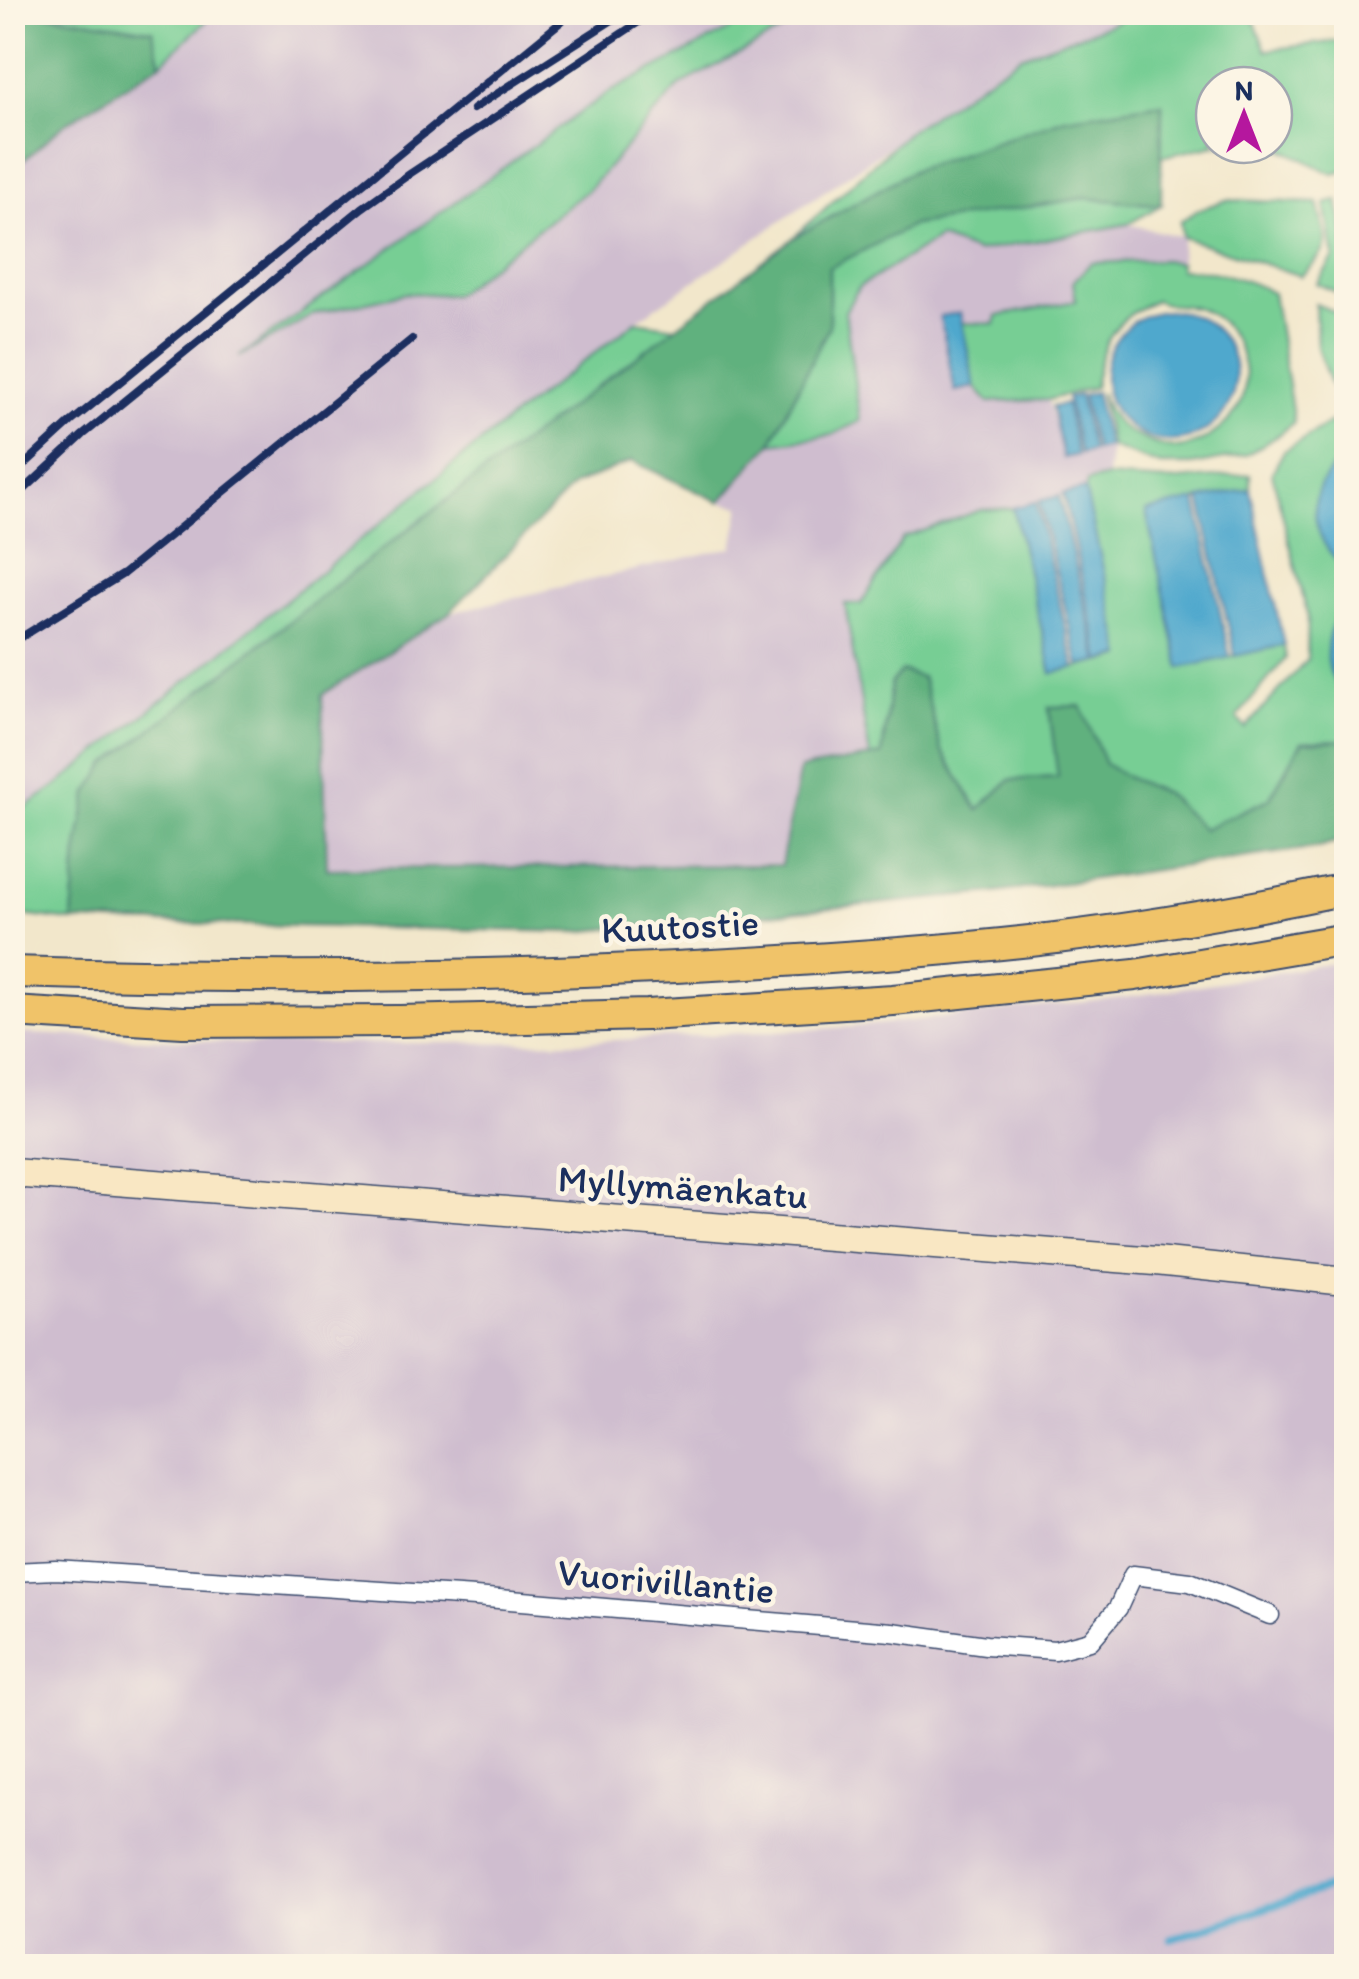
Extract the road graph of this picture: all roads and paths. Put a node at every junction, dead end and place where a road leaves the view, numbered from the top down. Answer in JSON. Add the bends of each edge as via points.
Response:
{"nodes":[{"id":1,"x":1346,"y":889,"type":"edge"},
{"id":2,"x":1346,"y":938,"type":"edge"},
{"id":3,"x":12,"y":972,"type":"edge"},
{"id":4,"x":12,"y":1012,"type":"edge"},
{"id":5,"x":12,"y":1173,"type":"edge"},
{"id":6,"x":1346,"y":1280,"type":"edge"},
{"id":7,"x":12,"y":1572,"type":"edge"},
{"id":8,"x":1270,"y":1615,"type":"dead end"}],
"edges":[{"from":1,"to":3,"type":"highway","name":"Kuutostie","via":[[1056,938],[873,956],[400,976]]},
{"from":2,"to":4,"type":"highway","via":[[1135,976],[685,1012],[183,1022]]},
{"from":5,"to":6,"type":"main road","name":"Myllymäenkatu"},
{"from":7,"to":8,"type":"street","name":"Vuorivillantie","via":[[475,1597],[1055,1650],[1090,1641],[1118,1608],[1133,1576],[1190,1582]]}]}
